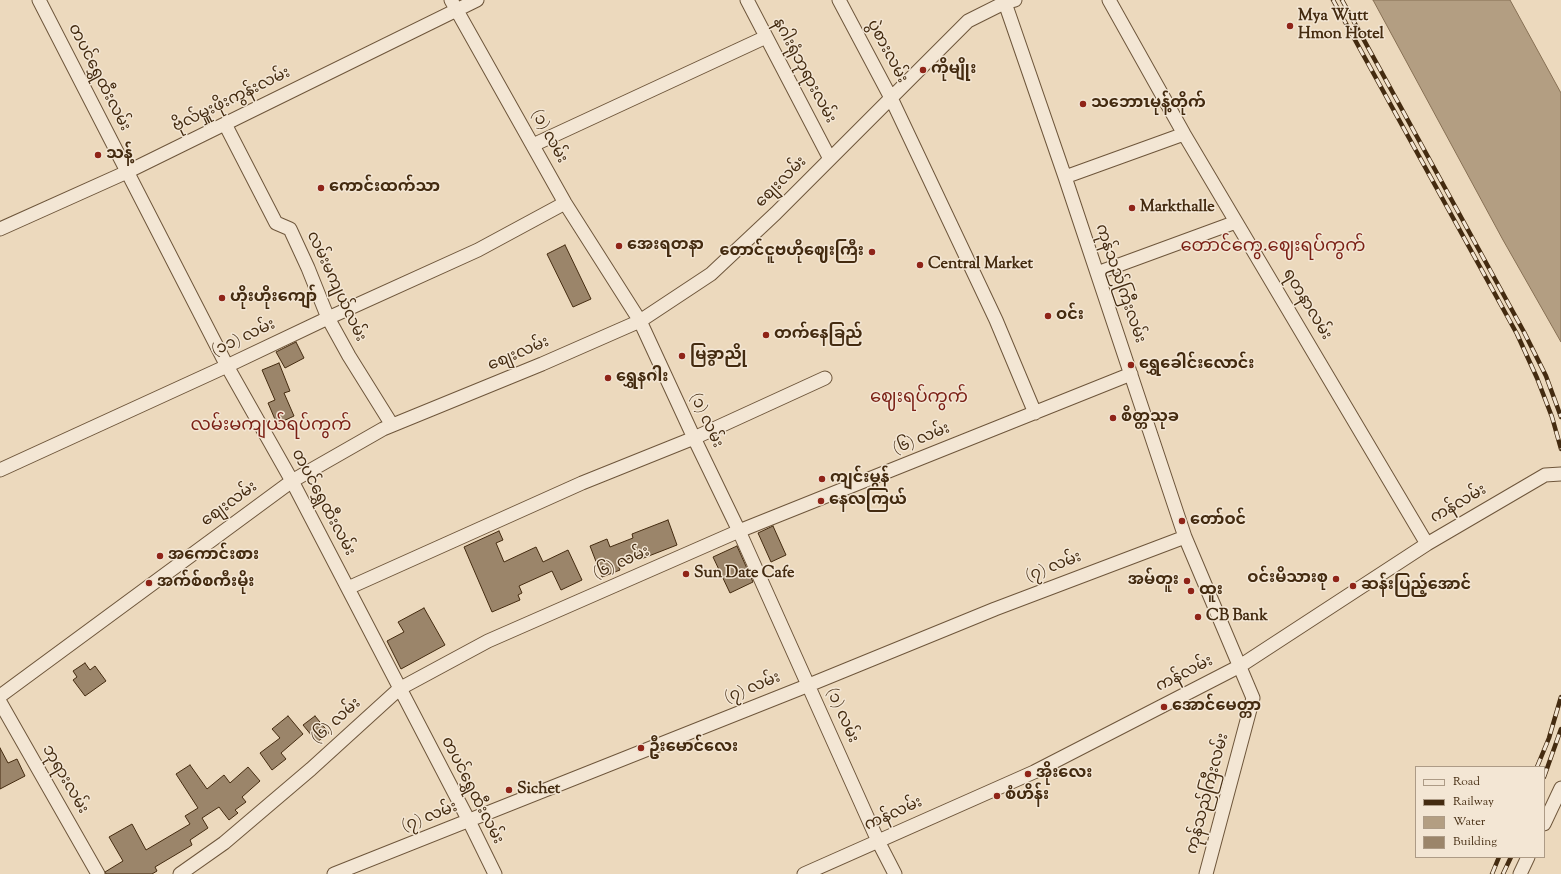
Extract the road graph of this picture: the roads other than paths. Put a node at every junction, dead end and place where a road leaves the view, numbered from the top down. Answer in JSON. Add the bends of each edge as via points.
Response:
{"nodes":[{"id":1,"x":39,"y":0,"type":"edge"},
{"id":2,"x":477,"y":0,"type":"edge"},
{"id":3,"x":747,"y":0,"type":"edge"},
{"id":4,"x":840,"y":0,"type":"edge"},
{"id":5,"x":1109,"y":0,"type":"edge"},
{"id":6,"x":1008,"y":1,"type":"edge"},
{"id":7,"x":454,"y":5,"type":"edge"},
{"id":8,"x":766,"y":37,"type":"junction"},
{"id":9,"x":891,"y":98,"type":"junction"},
{"id":10,"x":224,"y":124,"type":"junction"},
{"id":11,"x":1184,"y":134,"type":"junction"},
{"id":12,"x":533,"y":145,"type":"junction"},
{"id":13,"x":830,"y":159,"type":"junction"},
{"id":14,"x":128,"y":172,"type":"junction"},
{"id":15,"x":1065,"y":177,"type":"junction"},
{"id":16,"x":565,"y":203,"type":"junction"},
{"id":17,"x":1236,"y":222,"type":"junction"},
{"id":18,"x":0,"y":229,"type":"edge"},
{"id":19,"x":1097,"y":273,"type":"junction"},
{"id":20,"x":328,"y":318,"type":"junction"},
{"id":21,"x":640,"y":321,"type":"junction"},
{"id":22,"x":227,"y":366,"type":"junction"},
{"id":23,"x":1131,"y":374,"type":"junction"},
{"id":24,"x":825,"y":378,"type":"dead end"},
{"id":25,"x":1035,"y":413,"type":"junction"},
{"id":26,"x":392,"y":425,"type":"junction"},
{"id":27,"x":694,"y":438,"type":"junction"},
{"id":28,"x":0,"y":470,"type":"edge"},
{"id":29,"x":1561,"y":474,"type":"edge"},
{"id":30,"x":292,"y":481,"type":"junction"},
{"id":31,"x":739,"y":531,"type":"junction"},
{"id":32,"x":1185,"y":537,"type":"junction"},
{"id":33,"x":1427,"y":544,"type":"junction"},
{"id":34,"x":348,"y":588,"type":"junction"},
{"id":35,"x":1240,"y":666,"type":"junction"},
{"id":36,"x":809,"y":685,"type":"junction"},
{"id":37,"x":399,"y":688,"type":"junction"},
{"id":38,"x":0,"y":696,"type":"edge"},
{"id":39,"x":0,"y":702,"type":"edge"},
{"id":40,"x":1561,"y":788,"type":"edge"},
{"id":41,"x":469,"y":821,"type":"junction"},
{"id":42,"x":1545,"y":822,"type":"edge"},
{"id":43,"x":878,"y":841,"type":"junction"},
{"id":44,"x":1528,"y":858,"type":"edge"},
{"id":45,"x":98,"y":874,"type":"edge"},
{"id":46,"x":180,"y":874,"type":"edge"},
{"id":47,"x":334,"y":874,"type":"edge"},
{"id":48,"x":494,"y":874,"type":"edge"},
{"id":49,"x":804,"y":874,"type":"edge"},
{"id":50,"x":895,"y":874,"type":"edge"},
{"id":51,"x":1206,"y":874,"type":"edge"},
{"id":52,"x":1520,"y":874,"type":"edge"}],
"edges":[{"from":1,"to":14,"type":"street","name":"တပင်ရွှေထီးလမ်း"},
{"from":2,"to":7,"type":"street","name":"ဗိုလ်မှူးဖိုးကွန်းလမ်း"},
{"from":3,"to":8,"type":"street","name":"နဂါးရုံဘုရားလမ်း"},
{"from":4,"to":9,"type":"street","name":"ပွဲစားလမ်း"},
{"from":5,"to":11,"type":"street","name":"ရတနာလမ်း"},
{"from":6,"to":9,"type":"street","name":"စျေးလမ်း","via":[[968,21]]},
{"from":6,"to":15,"type":"street","name":"ကုန်သည်ကြီးလမ်း"},
{"from":7,"to":10,"type":"street","name":"ဗိုလ်မှူးဖိုးကွန်းလမ်း"},
{"from":7,"to":12,"type":"street","name":"(၁) လမ်း"},
{"from":8,"to":12,"type":"street"},
{"from":8,"to":13,"type":"street","name":"နဂါးရုံဘုရားလမ်း"},
{"from":9,"to":13,"type":"street","name":"စျေးလမ်း"},
{"from":9,"to":25,"type":"street","name":"ပွဲစားလမ်း","via":[[996,320]]},
{"from":10,"to":14,"type":"street","name":"ဗိုလ်မှူးဖိုးကွန်းလမ်း"},
{"from":10,"to":20,"type":"street","name":"လမ်းမကျယ်လမ်း","via":[[276,223],[290,230]]},
{"from":11,"to":15,"type":"street"},
{"from":11,"to":17,"type":"street","name":"ရတနာလမ်း"},
{"from":12,"to":16,"type":"street","name":"(၁) လမ်း"},
{"from":13,"to":21,"type":"street","name":"စျေးလမ်း","via":[[711,274]]},
{"from":14,"to":18,"type":"street","name":"ဗိုလ်မှူးဖိုးကွန်းလမ်း"},
{"from":14,"to":22,"type":"street","name":"တပင်ရွှေထီးလမ်း"},
{"from":15,"to":19,"type":"street","name":"ကုန်သည်ကြီးလမ်း"},
{"from":16,"to":20,"type":"street","name":"(၁၁) လမ်း","via":[[478,250]]},
{"from":16,"to":21,"type":"street","name":"(၁) လမ်း"},
{"from":17,"to":19,"type":"street"},
{"from":17,"to":33,"type":"street","name":"ရတနာလမ်း"},
{"from":19,"to":23,"type":"street","name":"ကုန်သည်ကြီးလမ်း"},
{"from":20,"to":22,"type":"street","name":"(၁၁) လမ်း"},
{"from":20,"to":26,"type":"street","name":"လမ်းမကျယ်လမ်း"},
{"from":21,"to":26,"type":"street","name":"စျေးလမ်း"},
{"from":21,"to":27,"type":"street","name":"(၁) လမ်း"},
{"from":22,"to":28,"type":"street","name":"(၁၁) လမ်း"},
{"from":22,"to":30,"type":"street","name":"တပင်ရွှေထီးလမ်း"},
{"from":23,"to":25,"type":"street","name":"(၆) လမ်း"},
{"from":23,"to":32,"type":"street","name":"ကုန်သည်ကြီးလမ်း"},
{"from":24,"to":27,"type":"street"},
{"from":25,"to":31,"type":"street","name":"(၆) လမ်း"},
{"from":26,"to":30,"type":"street","name":"စျေးလမ်း"},
{"from":27,"to":31,"type":"street","name":"(၁) လမ်း"},
{"from":27,"to":34,"type":"street","via":[[582,483]]},
{"from":29,"to":33,"type":"street","name":"ကန်လမ်း","via":[[1545,475]]},
{"from":30,"to":34,"type":"street","name":"တပင်ရွှေထီးလမ်း"},
{"from":30,"to":38,"type":"street","name":"စျေးလမ်း"},
{"from":31,"to":36,"type":"street","name":"(၁) လမ်း"},
{"from":31,"to":37,"type":"street","name":"(၆) လမ်း","via":[[488,641]]},
{"from":32,"to":35,"type":"street","name":"ကုန်သည်ကြီးလမ်း"},
{"from":32,"to":36,"type":"street","name":"(၇) လမ်း","via":[[995,609]]},
{"from":33,"to":35,"type":"street","name":"ကန်လမ်း"},
{"from":34,"to":37,"type":"street","name":"တပင်ရွှေထီးလမ်း"},
{"from":35,"to":43,"type":"street","name":"ကန်လမ်း","via":[[1034,772]]},
{"from":35,"to":51,"type":"street","name":"ကုန်သည်ကြီးလမ်း","via":[[1253,698]]},
{"from":36,"to":41,"type":"street","name":"(၇) လမ်း"},
{"from":36,"to":43,"type":"street","name":"(၁) လမ်း"},
{"from":37,"to":41,"type":"street","name":"တပင်ရွှေထီးလမ်း"},
{"from":37,"to":46,"type":"street","name":"(၆) လမ်း","via":[[229,838]]},
{"from":39,"to":45,"type":"street","name":"ဘုရားလမ်း"},
{"from":40,"to":42,"type":"street"},
{"from":41,"to":47,"type":"street","name":"(၇) လမ်း"},
{"from":41,"to":48,"type":"street","name":"တပင်ရွှေထီးလမ်း"},
{"from":43,"to":49,"type":"street","name":"ကန်လမ်း"},
{"from":43,"to":50,"type":"street","name":"(၁) လမ်း"},
{"from":44,"to":52,"type":"street"}]}
